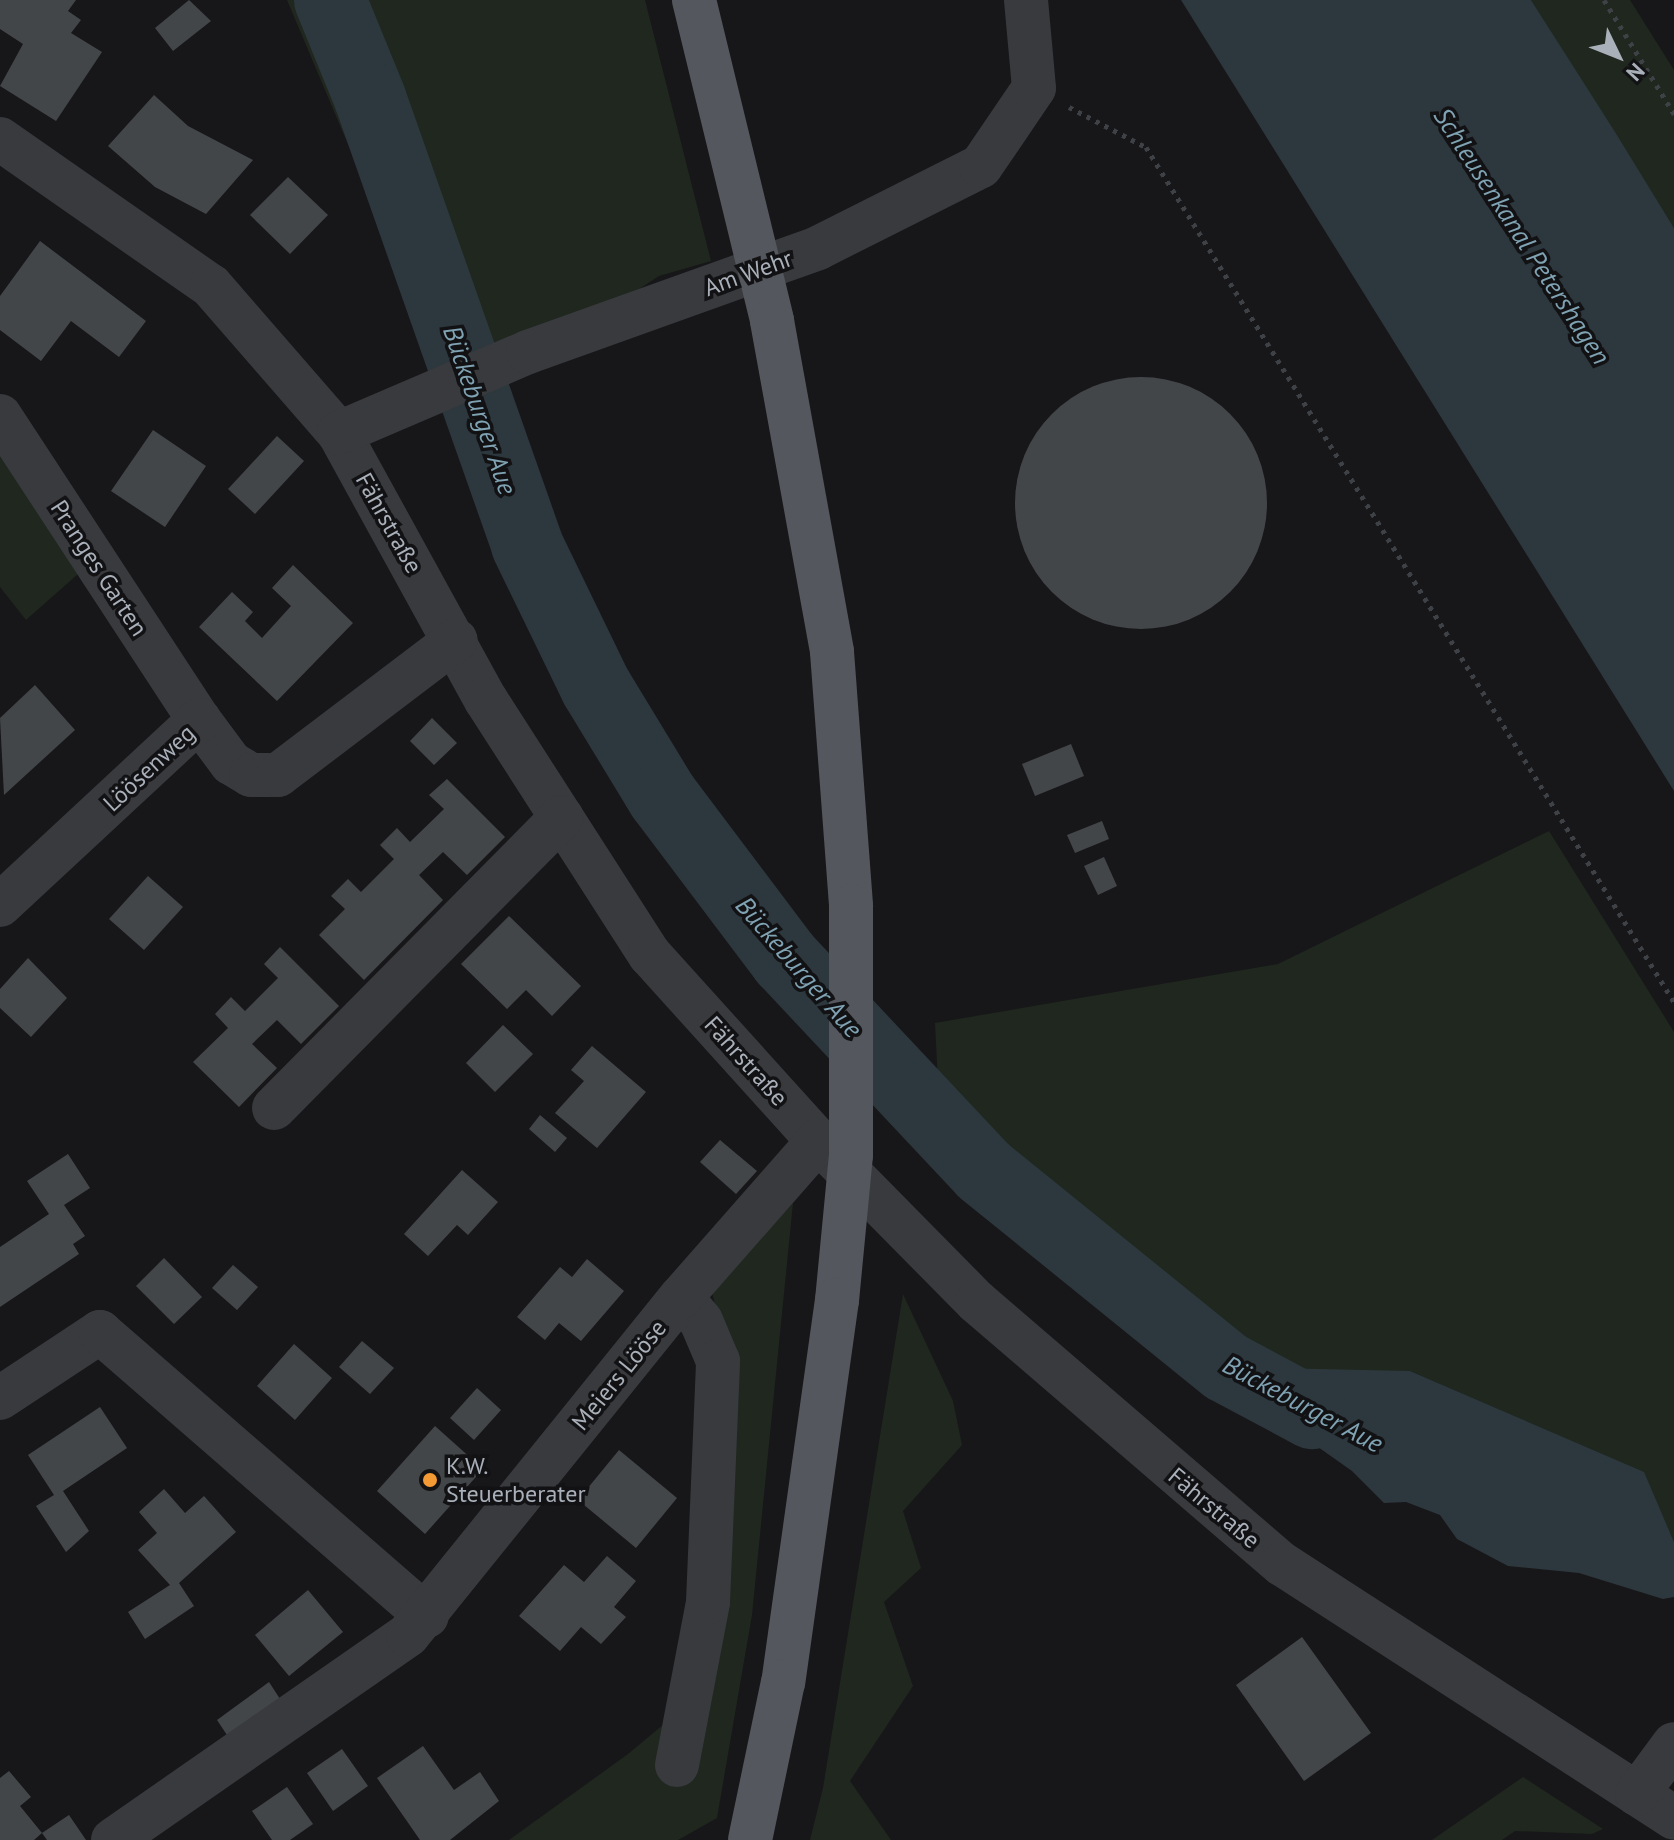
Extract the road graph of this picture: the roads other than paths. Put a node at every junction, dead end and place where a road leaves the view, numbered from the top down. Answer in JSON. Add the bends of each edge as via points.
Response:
{"nodes":[{"id":1,"x":694,"y":0,"type":"edge"},
{"id":2,"x":1026,"y":0,"type":"edge"},
{"id":3,"x":0,"y":139,"type":"edge"},
{"id":4,"x":0,"y":416,"type":"edge"},
{"id":5,"x":339,"y":433,"type":"junction"},
{"id":6,"x":456,"y":640,"type":"junction"},
{"id":7,"x":199,"y":720,"type":"junction"},
{"id":8,"x":562,"y":817,"type":"junction"},
{"id":9,"x":0,"y":905,"type":"edge"},
{"id":10,"x":274,"y":1108,"type":"dead end"},
{"id":11,"x":818,"y":1141,"type":"junction"},
{"id":12,"x":681,"y":1297,"type":"junction"},
{"id":13,"x":0,"y":1398,"type":"edge"},
{"id":14,"x":427,"y":1616,"type":"junction"},
{"id":15,"x":1674,"y":1744,"type":"edge"},
{"id":16,"x":677,"y":1765,"type":"dead end"},
{"id":17,"x":1637,"y":1794,"type":"junction"},
{"id":18,"x":1674,"y":1818,"type":"edge"},
{"id":19,"x":113,"y":1840,"type":"edge"},
{"id":20,"x":750,"y":1840,"type":"edge"}],
"edges":[{"from":1,"to":20,"type":"main road","via":[[772,321],[832,652],[853,953],[851,1155],[844,1234],[783,1682]]},
{"from":2,"to":5,"type":"street","name":"Am Wehr","via":[[1034,88],[981,166],[818,248],[528,352]]},
{"from":3,"to":5,"type":"street","name":"Fährstraße","via":[[211,286]]},
{"from":4,"to":7,"type":"street","name":"Pranges Garten"},
{"from":5,"to":6,"type":"street","name":"Fährstraße"},
{"from":6,"to":7,"type":"street","name":"Löösenweg","via":[[278,775],[251,775],[231,763]]},
{"from":6,"to":8,"type":"street","name":"Fährstraße","via":[[486,700]]},
{"from":7,"to":9,"type":"street","name":"Löösenweg"},
{"from":8,"to":10,"type":"street"},
{"from":8,"to":11,"type":"street","name":"Fährstraße","via":[[650,955]]},
{"from":11,"to":12,"type":"street","name":"Meiers Lööse"},
{"from":11,"to":17,"type":"street","name":"Fährstraße","via":[[977,1302],[1282,1564]]},
{"from":12,"to":14,"type":"street","name":"Meiers Lööse"},
{"from":12,"to":16,"type":"street","via":[[701,1321],[718,1361],[708,1602]]},
{"from":13,"to":14,"type":"street","via":[[100,1332]]},
{"from":14,"to":19,"type":"street","name":"Meiers Lööse","via":[[408,1635]]},
{"from":15,"to":17,"type":"street"},
{"from":17,"to":18,"type":"street","name":"Fährstraße"}]}
